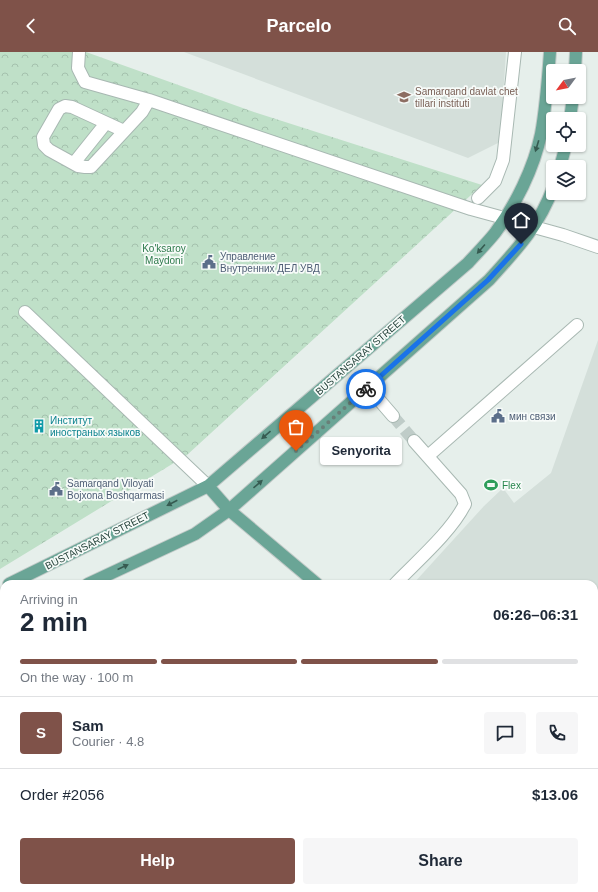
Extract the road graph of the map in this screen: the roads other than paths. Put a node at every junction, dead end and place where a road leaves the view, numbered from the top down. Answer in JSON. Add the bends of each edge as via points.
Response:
{"nodes":[{"id":1,"x":79,"y":52,"type":"edge"},
{"id":2,"x":515,"y":52,"type":"edge"},
{"id":3,"x":550,"y":52,"type":"edge"},
{"id":4,"x":576,"y":52,"type":"edge"},
{"id":5,"x":575,"y":64,"type":"edge"},
{"id":6,"x":149,"y":100,"type":"junction"},
{"id":7,"x":106,"y":123,"type":"junction"},
{"id":8,"x":124,"y":131,"type":"junction"},
{"id":9,"x":74,"y":163,"type":"junction"},
{"id":10,"x":478,"y":198,"type":"dead end"},
{"id":11,"x":548,"y":200,"type":"edge"},
{"id":12,"x":504,"y":218,"type":"junction"},
{"id":13,"x":534,"y":227,"type":"junction"},
{"id":14,"x":598,"y":247,"type":"edge"},
{"id":15,"x":25,"y":312,"type":"dead end"},
{"id":16,"x":577,"y":325,"type":"dead end"},
{"id":17,"x":368,"y":387,"type":"junction"},
{"id":18,"x":392,"y":416,"type":"tunnel mouth"},
{"id":19,"x":414,"y":440,"type":"tunnel mouth"},
{"id":20,"x":428,"y":456,"type":"junction"},
{"id":21,"x":208,"y":486,"type":"junction"},
{"id":22,"x":229,"y":510,"type":"junction"},
{"id":23,"x":17,"y":580,"type":"edge"},
{"id":24,"x":97,"y":580,"type":"edge"},
{"id":25,"x":313,"y":580,"type":"edge"},
{"id":26,"x":399,"y":580,"type":"edge"}],
"edges":[{"from":1,"to":6,"type":"street","via":[[78,68],[85,82]]},
{"from":2,"to":10,"type":"street","via":[[503,160],[495,181]]},
{"from":3,"to":12,"type":"main road","name":"BUSTANSARAY STREET","one_way":true,"via":[[546,104],[540,136],[531,166]]},
{"from":4,"to":5,"type":"main road"},
{"from":6,"to":8,"type":"street","via":[[142,112]]},
{"from":6,"to":12,"type":"street"},
{"from":7,"to":8,"type":"street"},
{"from":7,"to":9,"type":"street"},
{"from":7,"to":9,"type":"street","via":[[72,107],[65,106],[59,109],[43,137],[44,145]]},
{"from":8,"to":9,"type":"street","via":[[91,166],[85,167]]},
{"from":11,"to":13,"type":"main road"},
{"from":12,"to":21,"type":"main road","name":"BUSTANSARAY STREET","one_way":true,"via":[[468,263]]},
{"from":13,"to":14,"type":"street"},
{"from":13,"to":17,"type":"main road","via":[[488,280]]},
{"from":15,"to":21,"type":"street"},
{"from":16,"to":20,"type":"street"},
{"from":17,"to":18,"type":"street"},
{"from":22,"to":17,"type":"main road","one_way":true},
{"from":19,"to":20,"type":"street"},
{"from":20,"to":26,"type":"street","via":[[461,494],[465,504],[460,515]]},
{"from":21,"to":22,"type":"main road"},
{"from":21,"to":23,"type":"main road","name":"BUSTANSARAY STREET","one_way":true},
{"from":24,"to":22,"type":"main road","one_way":true,"via":[[196,534]]},
{"from":22,"to":25,"type":"main road"}]}
